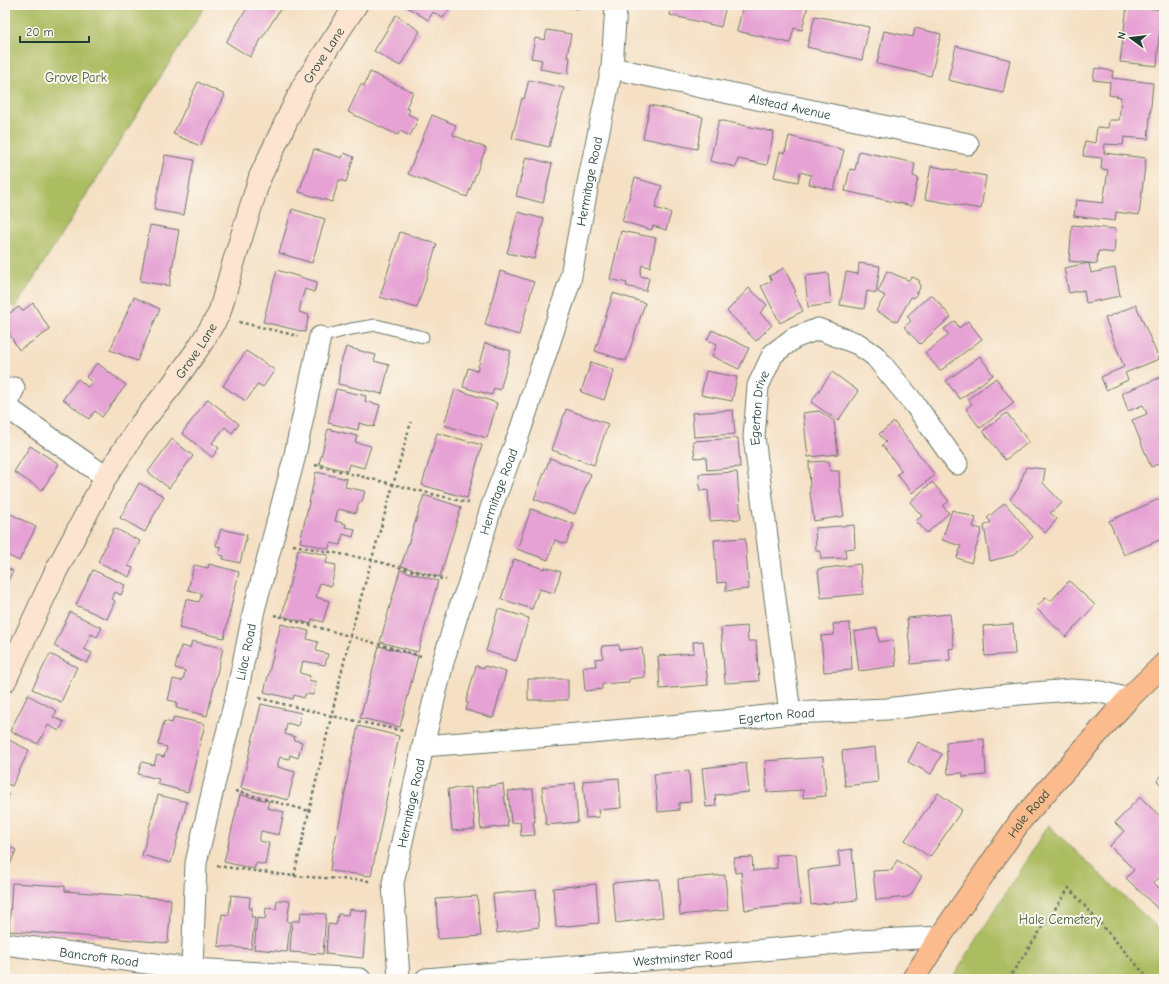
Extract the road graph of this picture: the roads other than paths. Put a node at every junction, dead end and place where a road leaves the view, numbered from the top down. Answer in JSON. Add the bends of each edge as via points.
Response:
{"nodes":[{"id":1,"x":356,"y":5,"type":"edge"},
{"id":2,"x":616,"y":5,"type":"edge"},
{"id":3,"x":612,"y":68,"type":"junction"},
{"id":4,"x":968,"y":144,"type":"dead end"},
{"id":5,"x":423,"y":337,"type":"dead end"},
{"id":6,"x":320,"y":339,"type":"joint"},
{"id":7,"x":14,"y":388,"type":"dead end"},
{"id":8,"x":957,"y":464,"type":"dead end"},
{"id":9,"x":106,"y":477,"type":"junction"},
{"id":10,"x":1164,"y":664,"type":"edge"},
{"id":11,"x":5,"y":681,"type":"edge"},
{"id":12,"x":1128,"y":699,"type":"junction"},
{"id":13,"x":790,"y":713,"type":"junction"},
{"id":14,"x":425,"y":741,"type":"junction"},
{"id":15,"x":940,"y":937,"type":"junction"},
{"id":16,"x":5,"y":944,"type":"edge"},
{"id":17,"x":192,"y":969,"type":"junction"},
{"id":18,"x":360,"y":979,"type":"edge"},
{"id":19,"x":399,"y":979,"type":"edge"},
{"id":20,"x":426,"y":979,"type":"edge"},
{"id":21,"x":913,"y":979,"type":"edge"}],
"edges":[{"from":1,"to":9,"type":"street","name":"Grove Lane","via":[[303,86],[260,177],[219,314],[199,347],[140,425]]},
{"from":2,"to":3,"type":"street","name":"Hermitage Road"},
{"from":3,"to":4,"type":"street","name":"Alstead Avenue"},
{"from":3,"to":14,"type":"street","name":"Hermitage Road","via":[[570,281],[520,431],[491,508],[459,609],[443,662]]},
{"from":5,"to":6,"type":"lane","via":[[376,325],[351,329]]},
{"from":6,"to":17,"type":"street","name":"Lilac Road","via":[[294,459],[254,610],[196,863]]},
{"from":7,"to":9,"type":"street","via":[[5,406]]},
{"from":8,"to":13,"type":"street","name":"Egerton Drive","via":[[916,406],[875,356],[858,344],[818,329],[794,338],[773,354],[758,386],[754,437]]},
{"from":9,"to":11,"type":"street","name":"Grove Lane","via":[[56,571]]},
{"from":10,"to":12,"type":"main road","name":"Hale Road"},
{"from":12,"to":13,"type":"street","name":"Egerton Road","via":[[1100,692],[1071,690],[887,709]]},
{"from":12,"to":15,"type":"main road","name":"Hale Road","via":[[1021,820]]},
{"from":13,"to":14,"type":"street","name":"Egerton Road","via":[[622,730]]},
{"from":14,"to":19,"type":"street","name":"Hermitage Road","via":[[394,883]]},
{"from":15,"to":20,"type":"street","name":"Westminster Road","via":[[859,941]]},
{"from":15,"to":21,"type":"main road","name":"Hale Road"},
{"from":16,"to":17,"type":"street","name":"Bancroft Road"},
{"from":17,"to":18,"type":"street","name":"Bancroft Road"}]}
